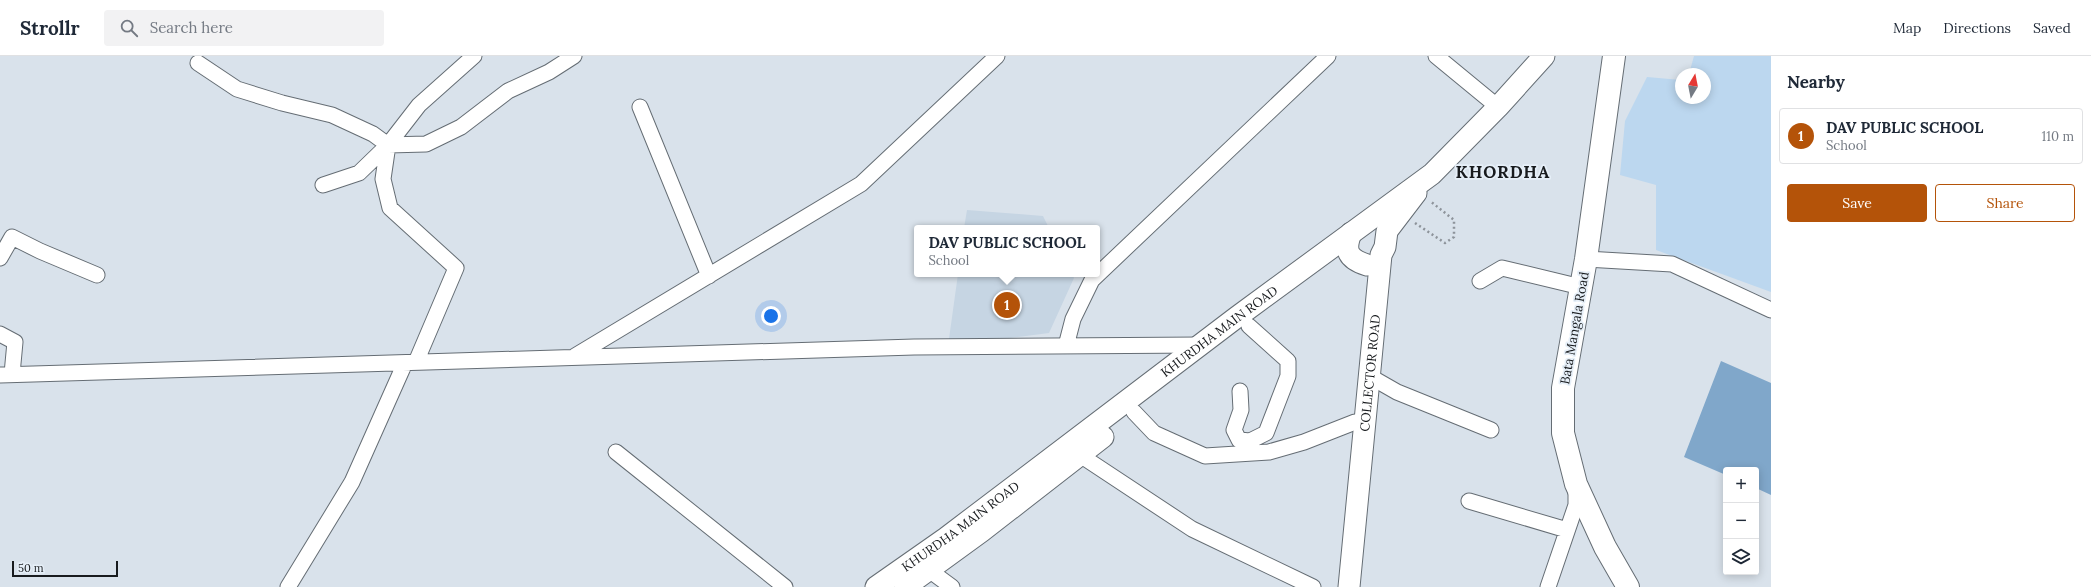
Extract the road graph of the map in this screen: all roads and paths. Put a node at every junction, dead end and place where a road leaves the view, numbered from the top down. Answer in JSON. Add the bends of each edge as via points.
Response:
{"nodes":[{"id":1,"x":474,"y":56,"type":"edge"},
{"id":2,"x":574,"y":56,"type":"edge"},
{"id":3,"x":997,"y":56,"type":"edge"},
{"id":4,"x":1328,"y":56,"type":"edge"},
{"id":5,"x":1436,"y":56,"type":"edge"},
{"id":6,"x":1544,"y":56,"type":"edge"},
{"id":7,"x":1614,"y":56,"type":"edge"},
{"id":8,"x":1620,"y":56,"type":"edge"},
{"id":9,"x":198,"y":63,"type":"dead end"},
{"id":10,"x":640,"y":107,"type":"dead end"},
{"id":11,"x":1498,"y":107,"type":"junction"},
{"id":12,"x":388,"y":144,"type":"junction"},
{"id":13,"x":1432,"y":174,"type":"junction"},
{"id":14,"x":323,"y":185,"type":"dead end"},
{"id":15,"x":1426,"y":197,"type":"dead end"},
{"id":16,"x":1401,"y":213,"type":"junction"},
{"id":17,"x":1387,"y":231,"type":"junction"},
{"id":18,"x":1355,"y":235,"type":"junction"},
{"id":19,"x":0,"y":258,"type":"edge"},
{"id":20,"x":1590,"y":259,"type":"junction"},
{"id":21,"x":1374,"y":260,"type":"junction"},
{"id":22,"x":1100,"y":272,"type":"edge"},
{"id":23,"x":97,"y":274,"type":"dead end"},
{"id":24,"x":709,"y":276,"type":"junction"},
{"id":25,"x":1095,"y":277,"type":"edge"},
{"id":26,"x":1480,"y":281,"type":"dead end"},
{"id":27,"x":1581,"y":287,"type":"junction"},
{"id":28,"x":1771,"y":310,"type":"edge"},
{"id":29,"x":1249,"y":326,"type":"junction"},
{"id":30,"x":0,"y":334,"type":"edge"},
{"id":31,"x":1201,"y":344,"type":"junction"},
{"id":32,"x":1066,"y":346,"type":"junction"},
{"id":33,"x":573,"y":358,"type":"junction"},
{"id":34,"x":410,"y":362,"type":"junction"},
{"id":35,"x":6,"y":375,"type":"edge"},
{"id":36,"x":1369,"y":376,"type":"junction"},
{"id":37,"x":1240,"y":391,"type":"dead end"},
{"id":38,"x":1134,"y":412,"type":"junction"},
{"id":39,"x":1355,"y":422,"type":"junction"},
{"id":40,"x":1491,"y":430,"type":"dead end"},
{"id":41,"x":616,"y":452,"type":"dead end"},
{"id":42,"x":1080,"y":455,"type":"junction"},
{"id":43,"x":1576,"y":484,"type":"junction"},
{"id":44,"x":1469,"y":501,"type":"dead end"},
{"id":45,"x":1567,"y":530,"type":"junction"},
{"id":46,"x":929,"y":570,"type":"junction"},
{"id":47,"x":288,"y":587,"type":"edge"},
{"id":48,"x":785,"y":587,"type":"edge"},
{"id":49,"x":876,"y":587,"type":"edge"},
{"id":50,"x":905,"y":587,"type":"edge"},
{"id":51,"x":952,"y":587,"type":"edge"},
{"id":52,"x":1313,"y":587,"type":"edge"},
{"id":53,"x":1338,"y":587,"type":"edge"},
{"id":54,"x":1349,"y":587,"type":"edge"},
{"id":55,"x":1548,"y":587,"type":"edge"},
{"id":56,"x":1628,"y":587,"type":"edge"},
{"id":57,"x":1642,"y":587,"type":"edge"}],
"edges":[{"from":1,"to":12,"type":"street","via":[[419,105]]},
{"from":2,"to":12,"type":"street","via":[[549,72],[508,91],[461,127],[426,144]]},
{"from":3,"to":24,"type":"street","via":[[861,184]]},
{"from":4,"to":22,"type":"street"},
{"from":5,"to":11,"type":"street"},
{"from":6,"to":11,"type":"main road","name":"KHURDHA MAIN ROAD"},
{"from":7,"to":20,"type":"main road","name":"Bata Mangala Road"},
{"from":8,"to":20,"type":"main road","name":"Bata Mangala Road"},
{"from":9,"to":12,"type":"street","via":[[236,89],[332,115]]},
{"from":10,"to":24,"type":"street"},
{"from":11,"to":13,"type":"main road","name":"KHURDHA MAIN ROAD"},
{"from":12,"to":14,"type":"street","via":[[358,173]]},
{"from":12,"to":34,"type":"street","via":[[383,179],[390,208],[456,268]]},
{"from":13,"to":16,"type":"main road","name":"COLLECTOR ROAD"},
{"from":13,"to":18,"type":"main road","name":"KHURDHA MAIN ROAD"},
{"from":15,"to":16,"type":"path","via":[[1454,220],[1454,237],[1445,243]]},
{"from":16,"to":17,"type":"main road","name":"COLLECTOR ROAD"},
{"from":17,"to":18,"type":"main road","via":[[1378,224]]},
{"from":17,"to":21,"type":"main road","name":"COLLECTOR ROAD","via":[[1385,247]]},
{"from":18,"to":21,"type":"main road","via":[[1355,261]]},
{"from":18,"to":29,"type":"main road","name":"KHURDHA MAIN ROAD"},
{"from":18,"to":31,"type":"main road","name":"KHURDHA MAIN ROAD"},
{"from":19,"to":23,"type":"street","via":[[12,237]]},
{"from":20,"to":27,"type":"main road","name":"Bata Mangala Road"},
{"from":20,"to":28,"type":"street","via":[[1672,264]]},
{"from":20,"to":57,"type":"main road","name":"Bata Mangala Road","via":[[1575,431],[1587,485]]},
{"from":21,"to":36,"type":"main road","name":"COLLECTOR ROAD"},
{"from":21,"to":39,"type":"main road","name":"COLLECTOR ROAD"},
{"from":24,"to":33,"type":"street"},
{"from":25,"to":32,"type":"street","via":[[1074,319]]},
{"from":26,"to":27,"type":"street","via":[[1502,268]]},
{"from":27,"to":43,"type":"main road","name":"Bata Mangala Road","via":[[1563,388],[1563,433]]},
{"from":29,"to":37,"type":"street","via":[[1288,361],[1288,376],[1266,433],[1250,441],[1240,440],[1234,430],[1241,410]]},
{"from":29,"to":38,"type":"main road","name":"KHURDHA MAIN ROAD"},
{"from":30,"to":35,"type":"street","via":[[15,342]]},
{"from":31,"to":32,"type":"street"},
{"from":31,"to":49,"type":"main road","name":"KHURDHA MAIN ROAD","via":[[946,538]]},
{"from":32,"to":33,"type":"street","via":[[914,347]]},
{"from":33,"to":34,"type":"street"},
{"from":34,"to":35,"type":"street"},
{"from":34,"to":47,"type":"street","via":[[352,482]]},
{"from":36,"to":40,"type":"street","via":[[1397,392]]},
{"from":36,"to":54,"type":"main road","name":"COLLECTOR ROAD"},
{"from":38,"to":39,"type":"street","via":[[1154,433],[1205,456],[1268,452],[1304,442]]},
{"from":38,"to":42,"type":"main road","name":"KHURDHA MAIN ROAD"},
{"from":39,"to":53,"type":"main road","name":"COLLECTOR ROAD"},
{"from":41,"to":48,"type":"street"},
{"from":42,"to":46,"type":"main road","name":"KHURDHA MAIN ROAD"},
{"from":42,"to":52,"type":"street","via":[[1192,528]]},
{"from":43,"to":45,"type":"street","via":[[1576,505]]},
{"from":43,"to":56,"type":"main road","name":"Bata Mangala Road","via":[[1605,547]]},
{"from":44,"to":45,"type":"street"},
{"from":45,"to":55,"type":"street"},
{"from":46,"to":50,"type":"main road","name":"KHURDHA MAIN ROAD"},
{"from":46,"to":51,"type":"street"}]}
